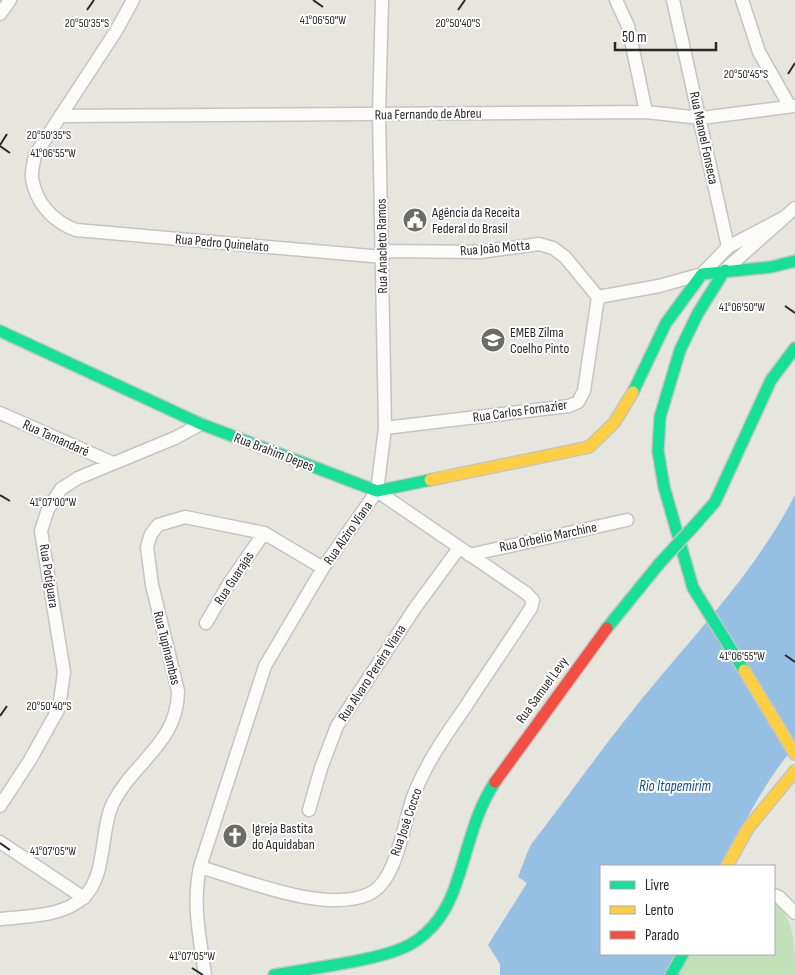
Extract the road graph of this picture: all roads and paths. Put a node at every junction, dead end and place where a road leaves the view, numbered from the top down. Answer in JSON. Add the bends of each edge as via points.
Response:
{"nodes":[{"id":1,"x":10,"y":0,"type":"edge"},
{"id":2,"x":133,"y":0,"type":"edge"},
{"id":3,"x":382,"y":0,"type":"edge"},
{"id":4,"x":616,"y":0,"type":"edge"},
{"id":5,"x":673,"y":0,"type":"edge"},
{"id":6,"x":742,"y":0,"type":"edge"},
{"id":7,"x":0,"y":14,"type":"edge"},
{"id":8,"x":792,"y":106,"type":"edge"},
{"id":9,"x":646,"y":112,"type":"junction"},
{"id":10,"x":379,"y":114,"type":"junction"},
{"id":11,"x":60,"y":116,"type":"junction"},
{"id":12,"x":700,"y":118,"type":"junction"},
{"id":13,"x":795,"y":208,"type":"edge"},
{"id":14,"x":783,"y":218,"type":"junction"},
{"id":15,"x":728,"y":247,"type":"junction"},
{"id":16,"x":383,"y":254,"type":"junction"},
{"id":17,"x":795,"y":261,"type":"edge"},
{"id":18,"x":725,"y":270,"type":"junction"},
{"id":19,"x":702,"y":274,"type":"junction"},
{"id":20,"x":598,"y":297,"type":"junction"},
{"id":21,"x":0,"y":331,"type":"edge"},
{"id":22,"x":795,"y":348,"type":"edge"},
{"id":23,"x":0,"y":413,"type":"edge"},
{"id":24,"x":202,"y":424,"type":"junction"},
{"id":25,"x":385,"y":428,"type":"junction"},
{"id":26,"x":113,"y":462,"type":"junction"},
{"id":27,"x":377,"y":491,"type":"junction"},
{"id":28,"x":627,"y":520,"type":"dead end"},
{"id":29,"x":264,"y":533,"type":"junction"},
{"id":30,"x":464,"y":551,"type":"junction"},
{"id":31,"x":323,"y":568,"type":"junction"},
{"id":32,"x":532,"y":600,"type":"joint"},
{"id":33,"x":206,"y":622,"type":"dead end"},
{"id":34,"x":795,"y":754,"type":"edge"},
{"id":35,"x":795,"y":771,"type":"edge"},
{"id":36,"x":0,"y":806,"type":"edge"},
{"id":37,"x":309,"y":810,"type":"dead end"},
{"id":38,"x":0,"y":842,"type":"edge"},
{"id":39,"x":728,"y":865,"type":"edge"},
{"id":40,"x":200,"y":867,"type":"junction"},
{"id":41,"x":775,"y":895,"type":"edge"},
{"id":42,"x":84,"y":898,"type":"junction"},
{"id":43,"x":795,"y":913,"type":"edge"},
{"id":44,"x":0,"y":918,"type":"edge"},
{"id":45,"x":682,"y":955,"type":"edge"},
{"id":46,"x":205,"y":975,"type":"edge"},
{"id":47,"x":274,"y":975,"type":"edge"},
{"id":48,"x":671,"y":975,"type":"edge"}],
"edges":[{"from":1,"to":7,"type":"street"},
{"from":2,"to":11,"type":"street"},
{"from":3,"to":10,"type":"street","name":"Rua Anacleto Ramos"},
{"from":4,"to":9,"type":"street","via":[[628,26]]},
{"from":5,"to":12,"type":"street","name":"Rua Manoel Fonseca"},
{"from":6,"to":8,"type":"street","via":[[759,52]]},
{"from":8,"to":12,"type":"street","name":"Rua Fernando de Abreu"},
{"from":9,"to":10,"type":"street","name":"Rua Fernando de Abreu"},
{"from":9,"to":12,"type":"street","name":"Rua Fernando de Abreu"},
{"from":10,"to":11,"type":"street","name":"Rua Fernando de Abreu"},
{"from":10,"to":16,"type":"street","name":"Rua Anacleto Ramos"},
{"from":11,"to":16,"type":"street","name":"Rua Pedro Quinelato","via":[[35,155],[32,178],[42,206],[61,224],[76,230]]},
{"from":12,"to":15,"type":"street","name":"Rua Manoel Fonseca"},
{"from":13,"to":14,"type":"street"},
{"from":14,"to":15,"type":"street"},
{"from":14,"to":18,"type":"street"},
{"from":15,"to":19,"type":"street"},
{"from":16,"to":20,"type":"street","name":"Rua João Motta","via":[[480,252],[539,244],[553,248],[565,257]]},
{"from":16,"to":25,"type":"street","name":"Rua Anacleto Ramos"},
{"from":17,"to":18,"type":"main road","via":[[771,267]]},
{"from":18,"to":19,"type":"main road"},
{"from":18,"to":34,"type":"main road","via":[[680,350],[660,417],[658,451],[664,487],[693,588]]},
{"from":19,"to":20,"type":"street"},
{"from":19,"to":27,"type":"main road","name":"Rua Alziro Viana","via":[[662,330],[622,416],[606,435],[589,447]]},
{"from":20,"to":25,"type":"street","name":"Rua Carlos Fornazier","via":[[584,391],[578,402],[569,406]]},
{"from":21,"to":24,"type":"main road","name":"Rua Brahim Depes"},
{"from":22,"to":47,"type":"main road","name":"Rua Samuel Levy","bridge":true,"via":[[771,380],[728,480],[715,502],[603,633],[486,796],[467,843],[448,908],[411,944],[379,955]]},
{"from":23,"to":26,"type":"street","name":"Rua Tamandaré"},
{"from":24,"to":26,"type":"street","name":"Rua Potiguara"},
{"from":24,"to":27,"type":"main road","name":"Rua Brahim Depes"},
{"from":25,"to":27,"type":"street","name":"Rua Anacleto Ramos"},
{"from":26,"to":36,"type":"street","name":"Rua Potiguara","via":[[61,489],[48,509],[41,531],[64,672],[59,708]]},
{"from":27,"to":30,"type":"street","name":"Rua Brahim Depes"},
{"from":27,"to":31,"type":"street","name":"Rua Alziro Viana"},
{"from":28,"to":30,"type":"street","name":"Rua Orbelio Marchine"},
{"from":29,"to":31,"type":"street","name":"Rua Tupinambas"},
{"from":29,"to":33,"type":"street","name":"Rua Guarajas"},
{"from":29,"to":42,"type":"street","name":"Rua Tupinambas","via":[[186,517],[158,525],[151,534],[148,546],[152,585],[174,669],[178,707],[172,726],[152,755],[128,779],[112,805],[103,853],[93,886]]},
{"from":30,"to":32,"type":"street","name":"Rua Brahim Depes","via":[[526,592]]},
{"from":30,"to":37,"type":"street","name":"Rua Alvaro Pereira Viana","via":[[415,608],[337,726],[320,768]]},
{"from":31,"to":40,"type":"street","name":"Rua Alziro Viana","via":[[265,666]]},
{"from":32,"to":40,"type":"street","name":"Rua José Cocco","via":[[531,608],[438,747],[414,795],[388,875],[379,888],[344,901],[311,899]]},
{"from":35,"to":39,"type":"main road","via":[[759,811]]},
{"from":38,"to":42,"type":"street"},
{"from":40,"to":46,"type":"street","name":"Rua Alziro Viana","via":[[195,902]]},
{"from":41,"to":43,"type":"street"},
{"from":42,"to":44,"type":"street","via":[[63,909],[41,915]]},
{"from":45,"to":48,"type":"main road"}]}
